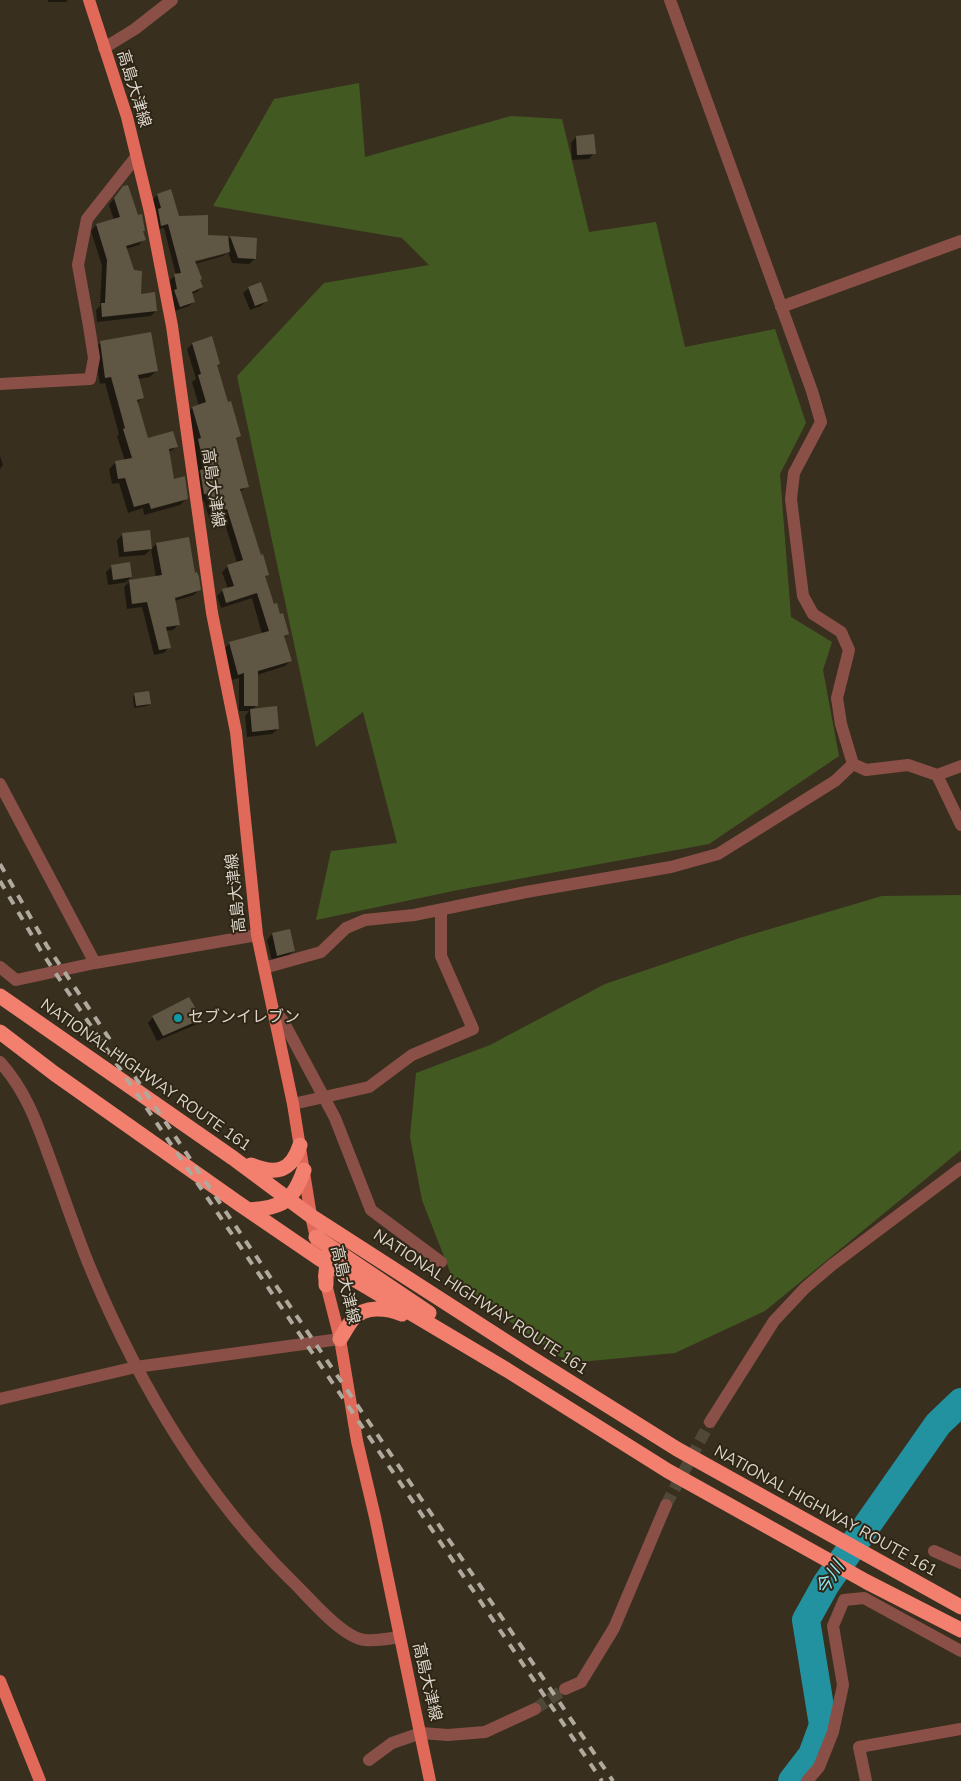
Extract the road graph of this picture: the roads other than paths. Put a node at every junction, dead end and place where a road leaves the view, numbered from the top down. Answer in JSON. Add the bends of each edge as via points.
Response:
{"nodes":[{"id":1,"x":89,"y":0,"type":"edge"},
{"id":2,"x":172,"y":0,"type":"edge"},
{"id":3,"x":670,"y":0,"type":"edge"},
{"id":4,"x":104,"y":48,"type":"junction"},
{"id":5,"x":136,"y":157,"type":"junction"},
{"id":6,"x":961,"y":241,"type":"edge"},
{"id":7,"x":781,"y":306,"type":"junction"},
{"id":8,"x":0,"y":384,"type":"edge"},
{"id":9,"x":854,"y":764,"type":"junction"},
{"id":10,"x":961,"y":766,"type":"edge"},
{"id":11,"x":937,"y":774,"type":"junction"},
{"id":12,"x":0,"y":784,"type":"edge"},
{"id":13,"x":961,"y":825,"type":"edge"},
{"id":14,"x":441,"y":910,"type":"junction"},
{"id":15,"x":257,"y":934,"type":"junction"},
{"id":16,"x":95,"y":962,"type":"junction"},
{"id":17,"x":0,"y":967,"type":"edge"},
{"id":18,"x":264,"y":968,"type":"junction"},
{"id":19,"x":0,"y":996,"type":"edge"},
{"id":20,"x":274,"y":1010,"type":"junction"},
{"id":21,"x":0,"y":1032,"type":"edge"},
{"id":22,"x":0,"y":1062,"type":"edge"},
{"id":23,"x":323,"y":1097,"type":"junction"},
{"id":24,"x":292,"y":1104,"type":"junction"},
{"id":25,"x":300,"y":1145,"type":"junction"},
{"id":26,"x":233,"y":1158,"type":"junction"},
{"id":27,"x":961,"y":1168,"type":"edge"},
{"id":28,"x":304,"y":1170,"type":"junction"},
{"id":29,"x":290,"y":1198,"type":"junction"},
{"id":30,"x":248,"y":1210,"type":"junction"},
{"id":31,"x":311,"y":1216,"type":"junction"},
{"id":32,"x":316,"y":1238,"type":"joint"},
{"id":33,"x":350,"y":1240,"type":"junction"},
{"id":34,"x":326,"y":1256,"type":"junction"},
{"id":35,"x":441,"y":1262,"type":"dead end"},
{"id":36,"x":326,"y":1285,"type":"joint"},
{"id":37,"x":448,"y":1336,"type":"junction"},
{"id":38,"x":340,"y":1339,"type":"junction"},
{"id":39,"x":136,"y":1367,"type":"junction"},
{"id":40,"x":507,"y":1370,"type":"junction"},
{"id":41,"x":0,"y":1399,"type":"edge"},
{"id":42,"x":710,"y":1422,"type":"tunnel mouth"},
{"id":43,"x":666,"y":1505,"type":"tunnel mouth"},
{"id":44,"x":934,"y":1551,"type":"dead end"},
{"id":45,"x":961,"y":1563,"type":"edge"},
{"id":46,"x":961,"y":1607,"type":"edge"},
{"id":47,"x":961,"y":1630,"type":"edge"},
{"id":48,"x":399,"y":1637,"type":"junction"},
{"id":49,"x":961,"y":1651,"type":"edge"},
{"id":50,"x":0,"y":1681,"type":"edge"},
{"id":51,"x":565,"y":1689,"type":"tunnel mouth"},
{"id":52,"x":535,"y":1709,"type":"tunnel mouth"},
{"id":53,"x":961,"y":1729,"type":"edge"},
{"id":54,"x":421,"y":1733,"type":"junction"},
{"id":55,"x":368,"y":1760,"type":"dead end"},
{"id":56,"x":40,"y":1781,"type":"edge"},
{"id":57,"x":430,"y":1781,"type":"edge"},
{"id":58,"x":807,"y":1781,"type":"edge"},
{"id":59,"x":866,"y":1781,"type":"edge"}],
"edges":[{"from":1,"to":4,"type":"main road","name":"高島大津線"},
{"from":2,"to":4,"type":"street"},
{"from":3,"to":7,"type":"street"},
{"from":4,"to":5,"type":"main road","name":"高島大津線","via":[[127,117]]},
{"from":5,"to":8,"type":"street","via":[[87,219],[78,264],[94,358],[90,379]]},
{"from":5,"to":15,"type":"main road","name":"高島大津線","via":[[150,212],[173,335],[212,612],[236,732]]},
{"from":6,"to":7,"type":"street"},
{"from":7,"to":9,"type":"street","via":[[821,422],[794,472],[791,499],[802,596],[813,614],[841,632],[849,650],[837,698],[841,724]]},
{"from":9,"to":11,"type":"street","via":[[866,770],[908,765]]},
{"from":9,"to":14,"type":"street","via":[[835,781],[718,854],[671,867]]},
{"from":10,"to":11,"type":"street"},
{"from":11,"to":13,"type":"street"},
{"from":12,"to":16,"type":"street"},
{"from":14,"to":18,"type":"street","via":[[365,920],[346,928],[321,952]]},
{"from":14,"to":23,"type":"street","via":[[441,956],[473,1029],[412,1055],[369,1087]]},
{"from":15,"to":16,"type":"street"},
{"from":15,"to":18,"type":"main road","name":"高島大津線"},
{"from":16,"to":17,"type":"street","via":[[16,980]]},
{"from":18,"to":20,"type":"main road","name":"高島大津線"},
{"from":19,"to":26,"type":"highway","name":"NATIONAL HIGHWAY ROUTE 161"},
{"from":20,"to":23,"type":"street"},
{"from":20,"to":24,"type":"main road","name":"高島大津線"},
{"from":21,"to":30,"type":"highway"},
{"from":22,"to":39,"type":"street","via":[[24,1093],[89,1265]]},
{"from":23,"to":24,"type":"street"},
{"from":23,"to":35,"type":"street","via":[[371,1210]]},
{"from":24,"to":25,"type":"main road","name":"高島大津線"},
{"from":25,"to":26,"type":"highway","via":[[291,1164],[277,1170],[265,1171]]},
{"from":25,"to":28,"type":"main road","name":"高島大津線"},
{"from":26,"to":29,"type":"highway","name":"NATIONAL HIGHWAY ROUTE 161"},
{"from":27,"to":42,"type":"street","via":[[805,1288],[774,1321]]},
{"from":28,"to":29,"type":"highway"},
{"from":28,"to":31,"type":"main road","name":"高島大津線"},
{"from":29,"to":30,"type":"highway","via":[[273,1207]]},
{"from":29,"to":31,"type":"highway","name":"NATIONAL HIGHWAY ROUTE 161"},
{"from":30,"to":34,"type":"highway"},
{"from":31,"to":32,"type":"main road","name":"高島大津線"},
{"from":31,"to":33,"type":"highway","name":"NATIONAL HIGHWAY ROUTE 161"},
{"from":32,"to":34,"type":"highway"},
{"from":33,"to":34,"type":"highway","via":[[340,1243]]},
{"from":33,"to":46,"type":"highway","name":"NATIONAL HIGHWAY ROUTE 161","via":[[677,1449]]},
{"from":34,"to":36,"type":"highway"},
{"from":34,"to":37,"type":"highway"},
{"from":34,"to":40,"type":"highway","via":[[476,1344]]},
{"from":36,"to":38,"type":"main road","name":"高島大津線"},
{"from":37,"to":38,"type":"highway","via":[[402,1314],[380,1309],[354,1317]]},
{"from":37,"to":40,"type":"highway"},
{"from":38,"to":39,"type":"street"},
{"from":38,"to":48,"type":"main road","name":"高島大津線","via":[[357,1442]]},
{"from":39,"to":41,"type":"street"},
{"from":39,"to":48,"type":"street","via":[[195,1467],[263,1552],[345,1633],[364,1640]]},
{"from":40,"to":47,"type":"highway","via":[[668,1472]]},
{"from":43,"to":51,"type":"street","via":[[614,1628],[581,1682]]},
{"from":44,"to":45,"type":"street"},
{"from":48,"to":54,"type":"main road","name":"高島大津線"},
{"from":49,"to":58,"type":"street","via":[[864,1598],[844,1600],[833,1626],[843,1685],[833,1732],[819,1767]]},
{"from":50,"to":56,"type":"main road"},
{"from":52,"to":54,"type":"street","via":[[485,1732]]},
{"from":53,"to":59,"type":"street","via":[[859,1747]]},
{"from":54,"to":55,"type":"street","via":[[392,1743]]},
{"from":54,"to":57,"type":"main road","name":"高島大津線"}]}
